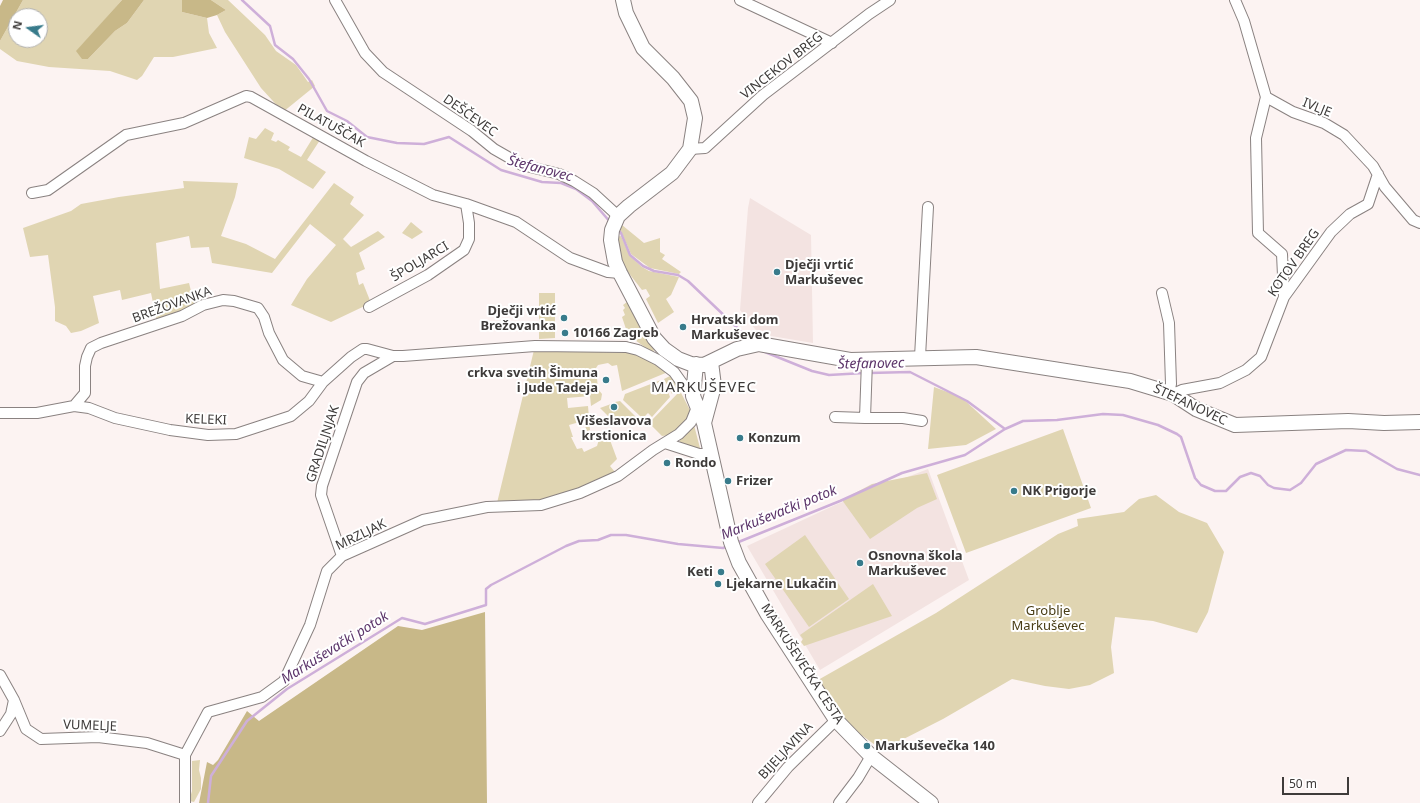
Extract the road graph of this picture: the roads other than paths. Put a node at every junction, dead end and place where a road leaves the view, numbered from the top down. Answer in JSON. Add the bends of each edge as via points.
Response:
{"nodes":[{"id":1,"x":335,"y":0,"type":"edge"},
{"id":2,"x":623,"y":0,"type":"edge"},
{"id":3,"x":740,"y":0,"type":"edge"},
{"id":4,"x":890,"y":0,"type":"edge"},
{"id":5,"x":1235,"y":0,"type":"edge"},
{"id":6,"x":832,"y":43,"type":"junction"},
{"id":7,"x":1266,"y":97,"type":"junction"},
{"id":8,"x":690,"y":149,"type":"junction"},
{"id":9,"x":1378,"y":174,"type":"junction"},
{"id":10,"x":32,"y":193,"type":"dead end"},
{"id":11,"x":466,"y":204,"type":"junction"},
{"id":12,"x":928,"y":207,"type":"dead end"},
{"id":13,"x":615,"y":223,"type":"junction"},
{"id":14,"x":1420,"y":223,"type":"edge"},
{"id":15,"x":620,"y":273,"type":"junction"},
{"id":16,"x":1162,"y":293,"type":"dead end"},
{"id":17,"x":1284,"y":297,"type":"junction"},
{"id":18,"x":369,"y":306,"type":"dead end"},
{"id":19,"x":393,"y":356,"type":"junction"},
{"id":20,"x":920,"y":357,"type":"junction"},
{"id":21,"x":711,"y":362,"type":"junction"},
{"id":22,"x":696,"y":364,"type":"junction"},
{"id":23,"x":867,"y":364,"type":"junction"},
{"id":24,"x":323,"y":382,"type":"junction"},
{"id":25,"x":1171,"y":393,"type":"junction"},
{"id":26,"x":694,"y":400,"type":"junction"},
{"id":27,"x":711,"y":400,"type":"junction"},
{"id":28,"x":74,"y":406,"type":"junction"},
{"id":29,"x":0,"y":413,"type":"edge"},
{"id":30,"x":835,"y":417,"type":"dead end"},
{"id":31,"x":865,"y":418,"type":"junction"},
{"id":32,"x":922,"y":421,"type":"dead end"},
{"id":33,"x":1420,"y":422,"type":"edge"},
{"id":34,"x":704,"y":423,"type":"junction"},
{"id":35,"x":665,"y":443,"type":"junction"},
{"id":36,"x":711,"y":454,"type":"junction"},
{"id":37,"x":342,"y":556,"type":"junction"},
{"id":38,"x":0,"y":675,"type":"edge"},
{"id":39,"x":14,"y":700,"type":"junction"},
{"id":40,"x":836,"y":720,"type":"junction"},
{"id":41,"x":0,"y":731,"type":"edge"},
{"id":42,"x":185,"y":755,"type":"junction"},
{"id":43,"x":871,"y":756,"type":"junction"},
{"id":44,"x":185,"y":803,"type":"edge"},
{"id":45,"x":758,"y":803,"type":"edge"},
{"id":46,"x":839,"y":803,"type":"edge"},
{"id":47,"x":931,"y":803,"type":"edge"}],
"edges":[{"from":1,"to":13,"type":"street","name":"DEŠČEVEC","via":[[365,54],[383,72],[472,132],[494,150],[522,165],[559,174],[593,193]]},
{"from":2,"to":8,"type":"main road","via":[[626,13],[643,48],[691,100],[695,118]]},
{"from":3,"to":6,"type":"street"},
{"from":4,"to":6,"type":"street","name":"VINCEKOV BREG"},
{"from":5,"to":7,"type":"street","via":[[1244,21]]},
{"from":6,"to":8,"type":"street","name":"VINCEKOV BREG","via":[[763,95],[705,148]]},
{"from":7,"to":9,"type":"street","name":"IVLJE","via":[[1293,112],[1324,123],[1344,135]]},
{"from":7,"to":17,"type":"street","via":[[1256,138],[1258,233],[1282,254]]},
{"from":8,"to":13,"type":"main road","via":[[672,173],[629,206]]},
{"from":9,"to":14,"type":"street","name":"IVLJE","via":[[1413,220]]},
{"from":9,"to":17,"type":"street","name":"KOTOV BREG","via":[[1368,204],[1350,214],[1331,232]]},
{"from":10,"to":11,"type":"street","name":"PILATUŠČAK","via":[[48,190],[126,135],[184,123],[246,96],[433,195]]},
{"from":11,"to":15,"type":"street","name":"PILATUŠČAK","via":[[516,222],[570,258],[608,272]]},
{"from":11,"to":18,"type":"street","name":"ŠPOLJARCI","via":[[469,238],[464,250],[428,275]]},
{"from":12,"to":20,"type":"street"},
{"from":13,"to":15,"type":"main road","via":[[612,248]]},
{"from":15,"to":22,"type":"main road","via":[[659,344],[678,359]]},
{"from":16,"to":25,"type":"street","via":[[1169,323]]},
{"from":17,"to":25,"type":"street","name":"KOTOV BREG","via":[[1262,358],[1246,370],[1220,383]]},
{"from":19,"to":24,"type":"street","via":[[363,350]]},
{"from":19,"to":26,"type":"street","via":[[535,346],[626,347],[658,360],[674,372]]},
{"from":19,"to":37,"type":"street","name":"GRADILJNJAK","via":[[364,373],[357,382],[322,486],[321,495]]},
{"from":20,"to":23,"type":"main road","name":"ŠTEFANOVEC"},
{"from":20,"to":25,"type":"main road","name":"ŠTEFANOVEC","via":[[989,358],[1130,381]]},
{"from":21,"to":22,"type":"main road"},
{"from":21,"to":23,"type":"main road","name":"ŠTEFANOVEC","via":[[727,353],[753,345]]},
{"from":21,"to":27,"type":"main road","via":[[714,380]]},
{"from":22,"to":26,"type":"main road"},
{"from":23,"to":31,"type":"street"},
{"from":24,"to":28,"type":"street","name":"KELEKI","via":[[309,401],[291,416],[236,434],[196,434],[170,430]]},
{"from":24,"to":28,"type":"street","name":"BREŽOVANKA","via":[[302,376],[283,360],[258,308],[223,300],[203,305],[182,316],[91,348],[85,366],[85,393]]},
{"from":25,"to":33,"type":"main road","name":"ŠTEFANOVEC","via":[[1196,409],[1235,425],[1348,421]]},
{"from":26,"to":27,"type":"main road"},
{"from":26,"to":34,"type":"main road","name":"MARKUŠEVEČKA CESTA"},
{"from":26,"to":35,"type":"street","name":"MRZLJAK","via":[[694,417],[687,427]]},
{"from":27,"to":34,"type":"main road"},
{"from":28,"to":29,"type":"street","via":[[38,413]]},
{"from":30,"to":31,"type":"street"},
{"from":31,"to":32,"type":"street"},
{"from":34,"to":36,"type":"main road","name":"MARKUŠEVEČKA CESTA"},
{"from":35,"to":36,"type":"street","via":[[699,454]]},
{"from":35,"to":37,"type":"street","name":"MRZLJAK","via":[[618,476],[580,493],[541,505],[487,506],[423,520]]},
{"from":36,"to":40,"type":"main road","name":"MARKUŠEVEČKA CESTA","via":[[739,564]]},
{"from":37,"to":42,"type":"street","name":"MRZLJAK","via":[[327,571],[310,625],[284,681],[262,697],[208,712]]},
{"from":38,"to":39,"type":"street","name":"VUMELJE"},
{"from":39,"to":41,"type":"street","via":[[11,714]]},
{"from":39,"to":42,"type":"street","name":"VUMELJE","via":[[26,728],[41,739],[98,737],[147,743]]},
{"from":40,"to":43,"type":"main road","name":"MARKUŠEVEČKA CESTA"},
{"from":40,"to":45,"type":"street","name":"BIJELJAVINA","via":[[788,767]]},
{"from":42,"to":44,"type":"street","name":"MRZLJAK"},
{"from":43,"to":46,"type":"street"},
{"from":43,"to":47,"type":"main road","name":"MARKUŠEVEČKA CESTA"}]}
